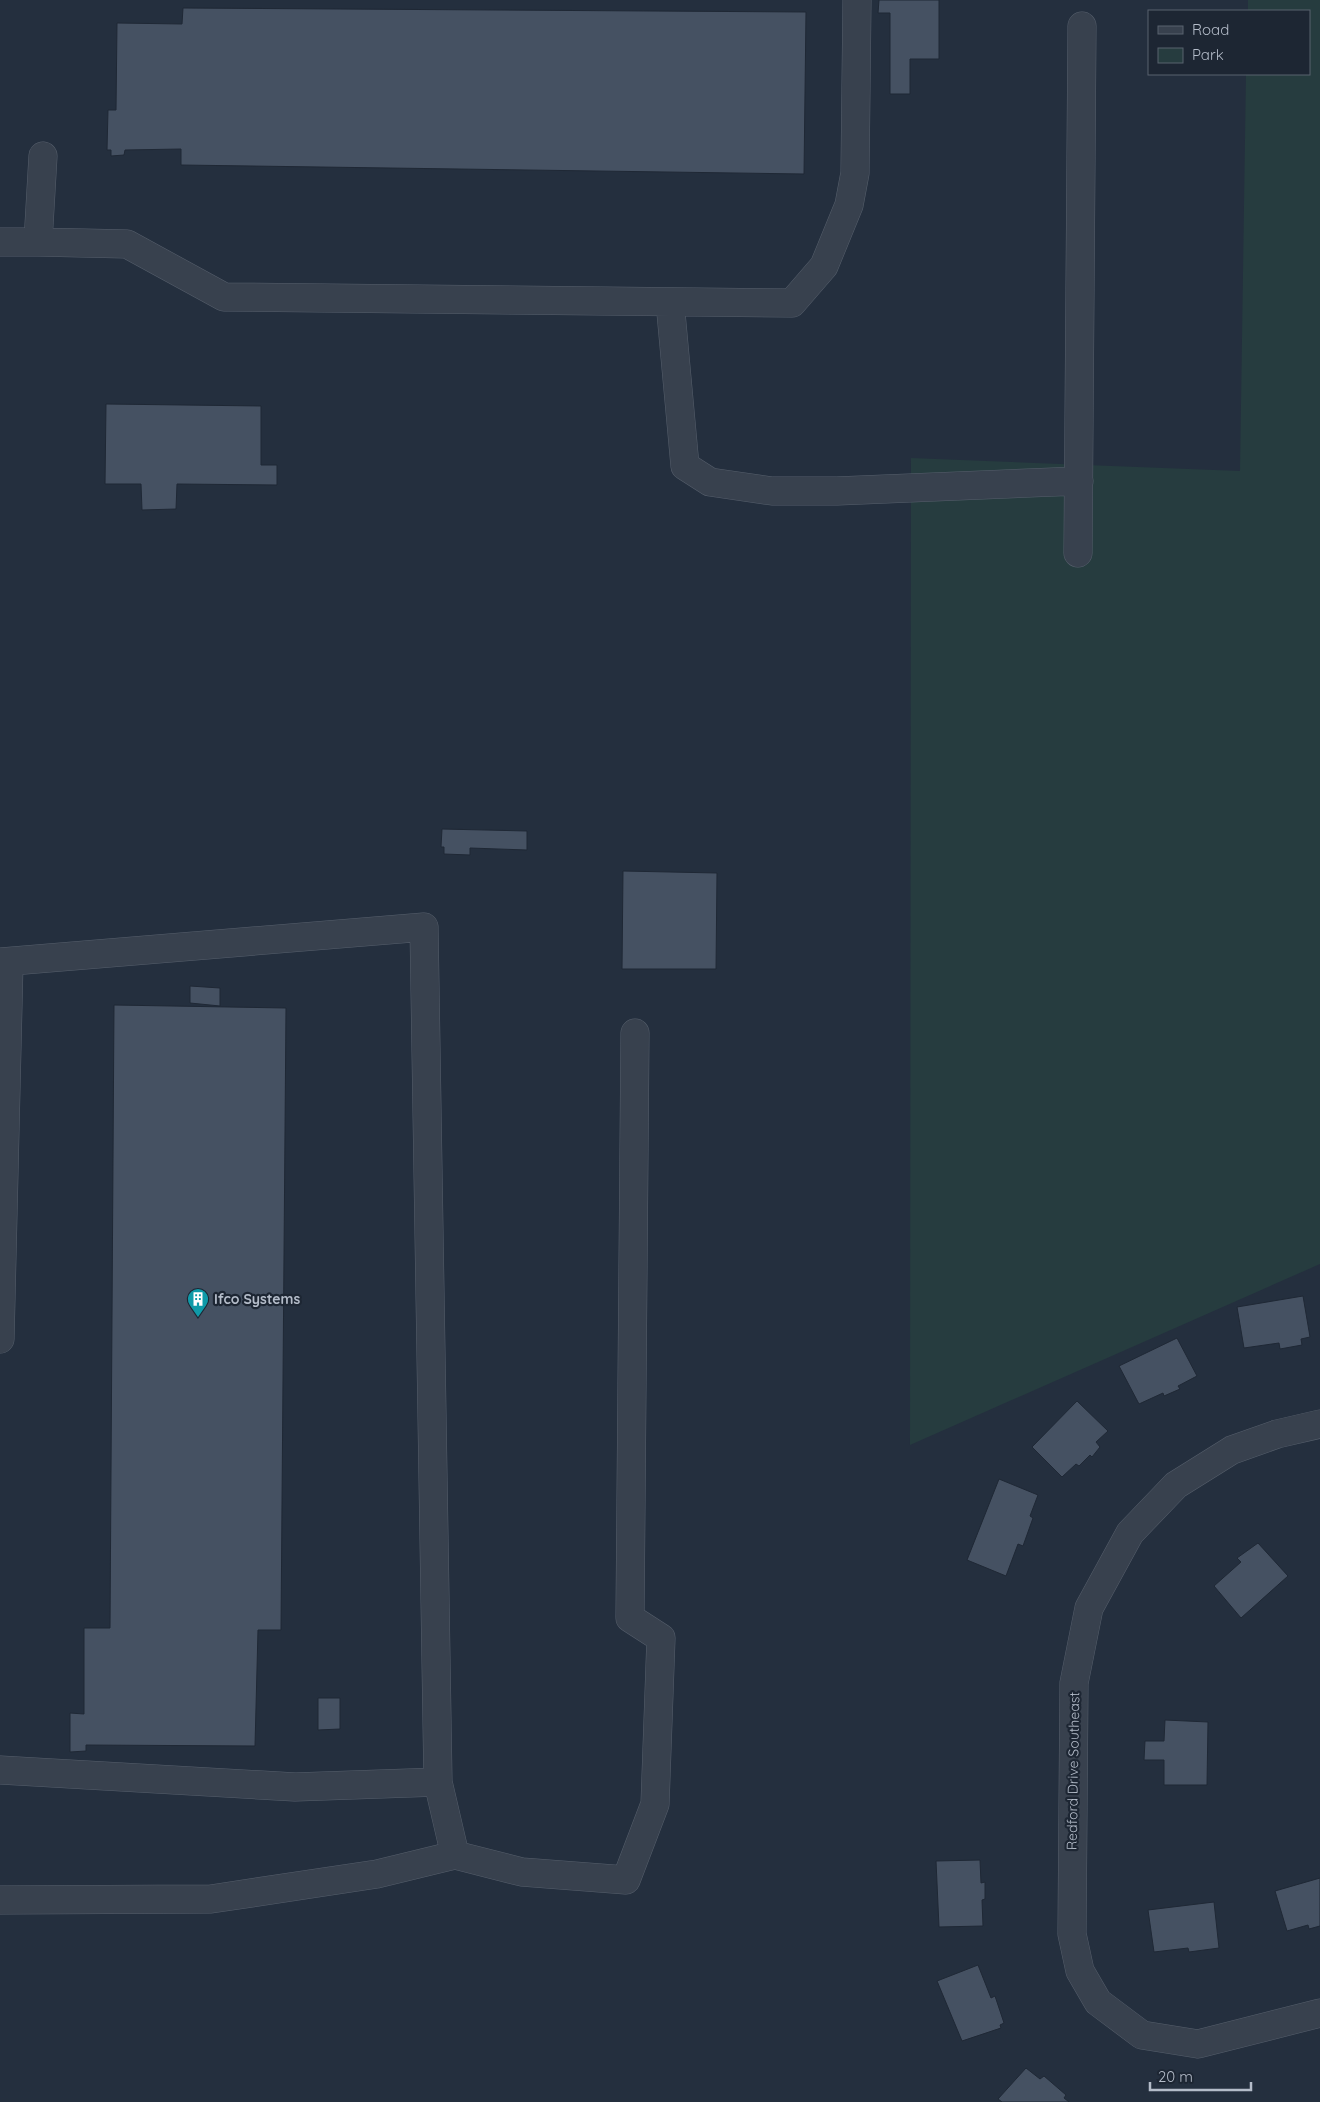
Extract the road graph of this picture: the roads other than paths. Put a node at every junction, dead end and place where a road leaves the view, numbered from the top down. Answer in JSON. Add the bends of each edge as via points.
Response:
{"nodes":[{"id":1,"x":857,"y":0,"type":"edge"},
{"id":2,"x":1082,"y":26,"type":"dead end"},
{"id":3,"x":44,"y":156,"type":"dead end"},
{"id":4,"x":0,"y":242,"type":"edge"},
{"id":5,"x":38,"y":242,"type":"junction"},
{"id":6,"x":670,"y":302,"type":"junction"},
{"id":7,"x":1079,"y":481,"type":"junction"},
{"id":8,"x":1078,"y":553,"type":"dead end"},
{"id":9,"x":4,"y":962,"type":"edge"},
{"id":10,"x":635,"y":1033,"type":"dead end"},
{"id":11,"x":0,"y":1339,"type":"edge"},
{"id":12,"x":1320,"y":1424,"type":"edge"},
{"id":13,"x":0,"y":1770,"type":"edge"},
{"id":14,"x":438,"y":1782,"type":"junction"},
{"id":15,"x":455,"y":1855,"type":"junction"},
{"id":16,"x":0,"y":1900,"type":"edge"},
{"id":17,"x":1320,"y":2013,"type":"edge"}],
"edges":[{"from":1,"to":6,"type":"street","via":[[855,173],[849,205],[824,266],[792,304]]},
{"from":2,"to":7,"type":"street"},
{"from":3,"to":5,"type":"street"},
{"from":4,"to":5,"type":"street"},
{"from":5,"to":6,"type":"street","via":[[127,244],[224,297]]},
{"from":6,"to":7,"type":"street","via":[[685,466],[710,482],[772,491],[837,491]]},
{"from":7,"to":8,"type":"street"},
{"from":9,"to":11,"type":"street"},
{"from":9,"to":14,"type":"street","via":[[424,927]]},
{"from":10,"to":15,"type":"street","via":[[630,1618],[661,1638],[655,1804],[626,1880],[522,1872]]},
{"from":12,"to":17,"type":"street","name":"Redford Drive Southeast","via":[[1277,1434],[1232,1450],[1176,1485],[1130,1533],[1088,1608],[1074,1682],[1072,1934],[1080,1971],[1098,2002],[1142,2035],[1198,2044]]},
{"from":13,"to":14,"type":"street","via":[[295,1787]]},
{"from":14,"to":15,"type":"street"},
{"from":15,"to":16,"type":"street","via":[[377,1874],[212,1899]]}]}
